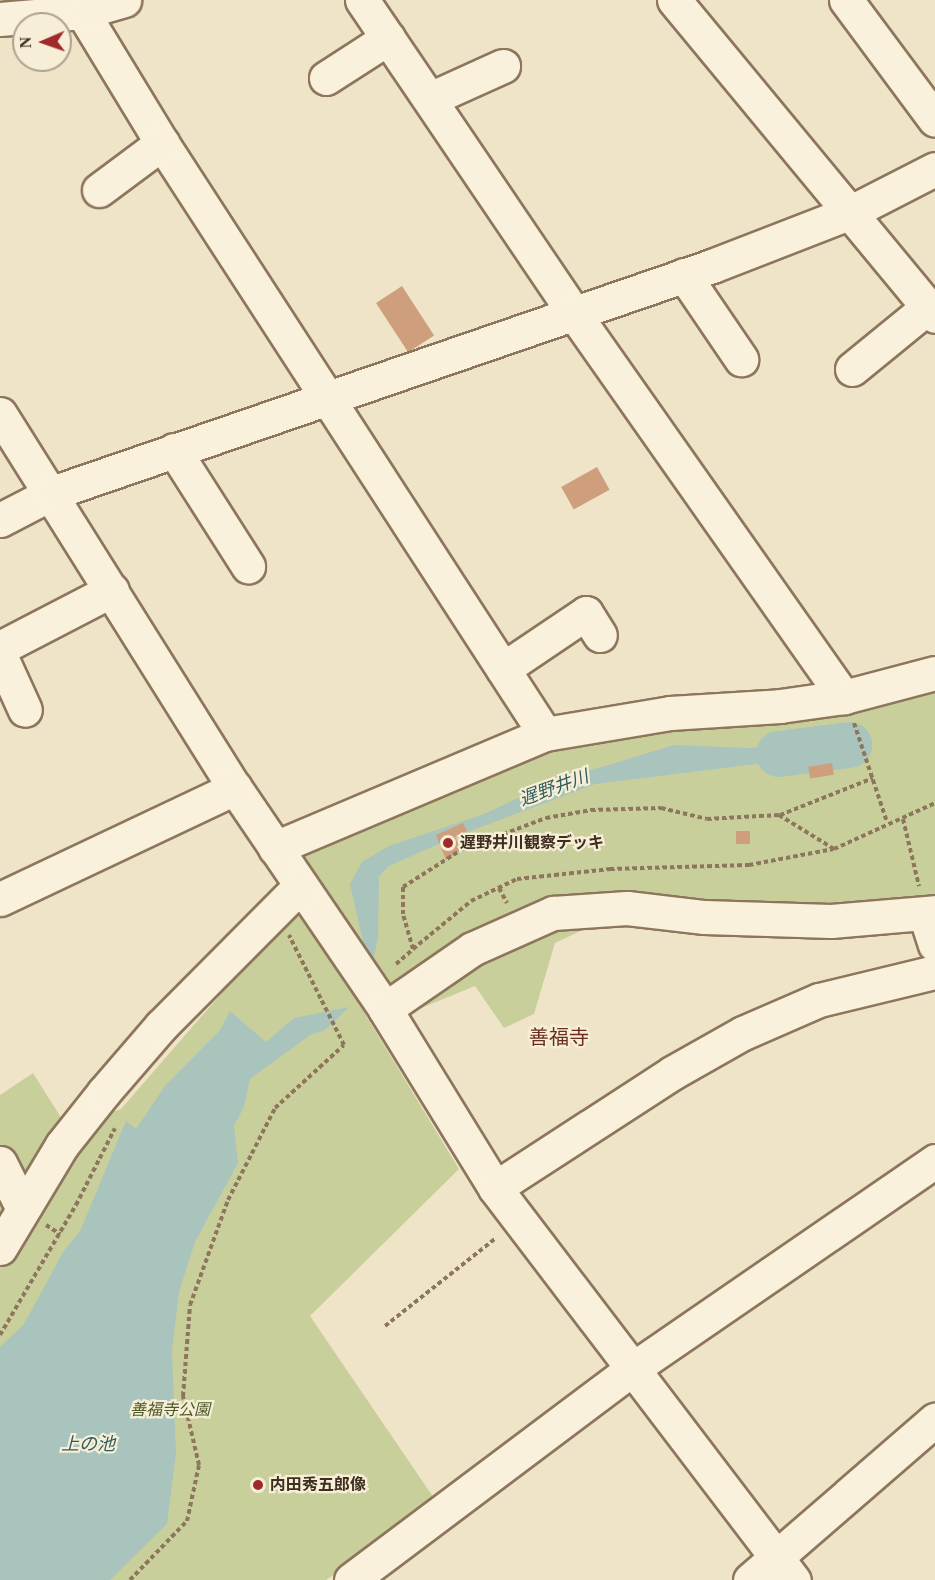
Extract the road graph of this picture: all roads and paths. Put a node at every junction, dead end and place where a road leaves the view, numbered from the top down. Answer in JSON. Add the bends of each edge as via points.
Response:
{"nodes":[{"id":1,"x":124,"y":0,"type":"edge"},
{"id":2,"x":362,"y":0,"type":"edge"},
{"id":3,"x":674,"y":0,"type":"edge"},
{"id":4,"x":846,"y":0,"type":"edge"},
{"id":5,"x":79,"y":6,"type":"edge"},
{"id":6,"x":0,"y":19,"type":"edge"},
{"id":7,"x":388,"y":38,"type":"junction"},
{"id":8,"x":503,"y":66,"type":"dead end"},
{"id":9,"x":326,"y":78,"type":"dead end"},
{"id":10,"x":432,"y":98,"type":"junction"},
{"id":11,"x":935,"y":120,"type":"edge"},
{"id":12,"x":162,"y":143,"type":"junction"},
{"id":13,"x":935,"y":168,"type":"edge"},
{"id":14,"x":99,"y":190,"type":"dead end"},
{"id":15,"x":851,"y":212,"type":"junction"},
{"id":16,"x":684,"y":275,"type":"junction"},
{"id":17,"x":573,"y":312,"type":"junction"},
{"id":18,"x":931,"y":312,"type":"edge"},
{"id":19,"x":741,"y":359,"type":"dead end"},
{"id":20,"x":852,"y":369,"type":"dead end"},
{"id":21,"x":329,"y":401,"type":"junction"},
{"id":22,"x":0,"y":414,"type":"edge"},
{"id":23,"x":174,"y":450,"type":"junction"},
{"id":24,"x":52,"y":493,"type":"junction"},
{"id":25,"x":0,"y":520,"type":"edge"},
{"id":26,"x":248,"y":566,"type":"dead end"},
{"id":27,"x":112,"y":590,"type":"junction"},
{"id":28,"x":600,"y":634,"type":"dead end"},
{"id":29,"x":0,"y":648,"type":"edge"},
{"id":30,"x":0,"y":655,"type":"edge"},
{"id":31,"x":503,"y":669,"type":"junction"},
{"id":32,"x":935,"y":673,"type":"edge"},
{"id":33,"x":844,"y":697,"type":"junction"},
{"id":34,"x":25,"y":710,"type":"dead end"},
{"id":35,"x":545,"y":734,"type":"junction"},
{"id":36,"x":873,"y":778,"type":"junction"},
{"id":37,"x":235,"y":788,"type":"junction"},
{"id":38,"x":935,"y":803,"type":"edge"},
{"id":39,"x":779,"y":815,"type":"junction"},
{"id":40,"x":903,"y":819,"type":"junction"},
{"id":41,"x":886,"y":822,"type":"junction"},
{"id":42,"x":275,"y":848,"type":"junction"},
{"id":43,"x":834,"y":849,"type":"junction"},
{"id":44,"x":300,"y":886,"type":"junction"},
{"id":45,"x":0,"y":899,"type":"edge"},
{"id":46,"x":930,"y":913,"type":"edge"},
{"id":47,"x":286,"y":931,"type":"dead end"},
{"id":48,"x":935,"y":945,"type":"edge"},
{"id":49,"x":413,"y":949,"type":"junction"},
{"id":50,"x":935,"y":972,"type":"edge"},
{"id":51,"x":377,"y":997,"type":"junction"},
{"id":52,"x":116,"y":1125,"type":"dead end"},
{"id":53,"x":935,"y":1161,"type":"edge"},
{"id":54,"x":0,"y":1163,"type":"edge"},
{"id":55,"x":495,"y":1188,"type":"junction"},
{"id":56,"x":23,"y":1209,"type":"junction"},
{"id":57,"x":518,"y":1220,"type":"junction"},
{"id":58,"x":0,"y":1248,"type":"edge"},
{"id":59,"x":385,"y":1326,"type":"dead end"},
{"id":60,"x":0,"y":1335,"type":"edge"},
{"id":61,"x":631,"y":1370,"type":"junction"},
{"id":62,"x":935,"y":1420,"type":"edge"},
{"id":63,"x":786,"y":1569,"type":"edge"},
{"id":64,"x":130,"y":1580,"type":"edge"},
{"id":65,"x":351,"y":1580,"type":"edge"},
{"id":66,"x":750,"y":1580,"type":"edge"}],
"edges":[{"from":1,"to":5,"type":"street"},
{"from":2,"to":7,"type":"street"},
{"from":3,"to":15,"type":"street"},
{"from":4,"to":11,"type":"street"},
{"from":5,"to":6,"type":"street"},
{"from":5,"to":12,"type":"street"},
{"from":7,"to":9,"type":"street"},
{"from":7,"to":10,"type":"street"},
{"from":8,"to":10,"type":"street"},
{"from":10,"to":17,"type":"street"},
{"from":12,"to":14,"type":"street"},
{"from":12,"to":21,"type":"street"},
{"from":13,"to":15,"type":"street"},
{"from":15,"to":16,"type":"street"},
{"from":15,"to":18,"type":"street"},
{"from":16,"to":17,"type":"street"},
{"from":16,"to":19,"type":"street"},
{"from":17,"to":21,"type":"street"},
{"from":17,"to":33,"type":"street"},
{"from":18,"to":20,"type":"street"},
{"from":21,"to":23,"type":"street"},
{"from":21,"to":31,"type":"street"},
{"from":22,"to":24,"type":"street"},
{"from":23,"to":24,"type":"street"},
{"from":23,"to":26,"type":"street"},
{"from":24,"to":25,"type":"street"},
{"from":24,"to":27,"type":"street"},
{"from":27,"to":29,"type":"street"},
{"from":27,"to":37,"type":"street"},
{"from":28,"to":31,"type":"street","via":[[586,613]]},
{"from":30,"to":34,"type":"street"},
{"from":31,"to":35,"type":"street"},
{"from":32,"to":33,"type":"street"},
{"from":33,"to":35,"type":"street","via":[[780,706],[670,713]]},
{"from":33,"to":36,"type":"path"},
{"from":35,"to":42,"type":"street"},
{"from":36,"to":39,"type":"path"},
{"from":36,"to":41,"type":"path"},
{"from":37,"to":42,"type":"street"},
{"from":37,"to":45,"type":"street"},
{"from":38,"to":40,"type":"path"},
{"from":39,"to":43,"type":"path"},
{"from":39,"to":49,"type":"path","via":[[707,819],[662,808],[591,810],[546,818],[494,836],[422,872],[403,887],[403,914]]},
{"from":40,"to":41,"type":"path"},
{"from":40,"to":46,"type":"path"},
{"from":41,"to":43,"type":"path"},
{"from":42,"to":44,"type":"street"},
{"from":43,"to":49,"type":"path","via":[[749,865],[610,869],[517,879],[471,901]]},
{"from":44,"to":51,"type":"street"},
{"from":44,"to":56,"type":"street","via":[[161,1026],[104,1092],[62,1145]]},
{"from":46,"to":48,"type":"street"},
{"from":46,"to":51,"type":"street","via":[[831,921],[704,917],[627,908],[553,913]]},
{"from":47,"to":64,"type":"path","via":[[344,1045],[275,1108],[228,1200],[190,1305],[183,1396],[199,1464],[187,1521]]},
{"from":49,"to":51,"type":"path"},
{"from":50,"to":55,"type":"street","via":[[819,1000],[743,1033],[672,1073]]},
{"from":51,"to":55,"type":"street"},
{"from":52,"to":60,"type":"path","via":[[71,1215]]},
{"from":53,"to":61,"type":"street"},
{"from":54,"to":56,"type":"street"},
{"from":55,"to":57,"type":"street"},
{"from":56,"to":58,"type":"street"},
{"from":57,"to":59,"type":"path"},
{"from":57,"to":61,"type":"street"},
{"from":61,"to":63,"type":"street"},
{"from":61,"to":65,"type":"street"},
{"from":62,"to":63,"type":"street"},
{"from":63,"to":66,"type":"street"}]}
